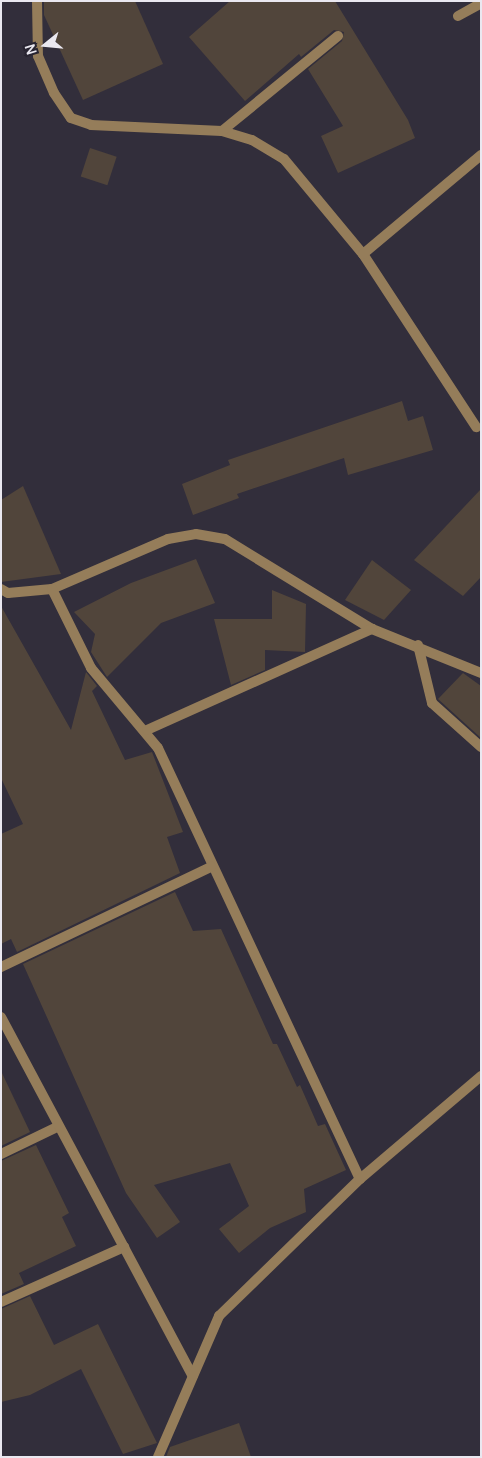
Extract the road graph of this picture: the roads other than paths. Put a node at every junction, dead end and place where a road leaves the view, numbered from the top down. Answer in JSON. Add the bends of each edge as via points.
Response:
{"nodes":[{"id":1,"x":36,"y":1,"type":"edge"},
{"id":2,"x":481,"y":3,"type":"edge"},
{"id":3,"x":458,"y":16,"type":"dead end"},
{"id":4,"x":338,"y":36,"type":"dead end"},
{"id":5,"x":222,"y":131,"type":"junction"},
{"id":6,"x":481,"y":156,"type":"edge"},
{"id":7,"x":363,"y":254,"type":"junction"},
{"id":8,"x":479,"y":428,"type":"edge"},
{"id":9,"x":481,"y":438,"type":"edge"},
{"id":10,"x":1,"y":589,"type":"edge"},
{"id":11,"x":52,"y":589,"type":"junction"},
{"id":12,"x":372,"y":629,"type":"junction"},
{"id":13,"x":418,"y":644,"type":"junction"},
{"id":14,"x":481,"y":673,"type":"edge"},
{"id":15,"x":147,"y":730,"type":"junction"},
{"id":16,"x":481,"y":748,"type":"edge"},
{"id":17,"x":211,"y":866,"type":"junction"},
{"id":18,"x":1,"y":967,"type":"edge"},
{"id":19,"x":1,"y":1017,"type":"edge"},
{"id":20,"x":481,"y":1076,"type":"edge"},
{"id":21,"x":59,"y":1126,"type":"junction"},
{"id":22,"x":1,"y":1154,"type":"edge"},
{"id":23,"x":360,"y":1179,"type":"junction"},
{"id":24,"x":124,"y":1247,"type":"junction"},
{"id":25,"x":1,"y":1302,"type":"edge"},
{"id":26,"x":193,"y":1376,"type":"junction"},
{"id":27,"x":158,"y":1457,"type":"edge"}],
"edges":[{"from":1,"to":5,"type":"street","via":[[38,56],[54,93],[71,118],[91,125]]},
{"from":2,"to":3,"type":"street"},
{"from":4,"to":5,"type":"street"},
{"from":5,"to":7,"type":"street","via":[[252,140],[284,159]]},
{"from":6,"to":7,"type":"street"},
{"from":7,"to":8,"type":"street"},
{"from":8,"to":9,"type":"street"},
{"from":10,"to":11,"type":"street","via":[[8,593]]},
{"from":11,"to":12,"type":"street","via":[[168,539],[196,534],[225,539]]},
{"from":11,"to":15,"type":"street","via":[[91,668]]},
{"from":12,"to":13,"type":"street"},
{"from":12,"to":15,"type":"street"},
{"from":13,"to":14,"type":"street"},
{"from":13,"to":16,"type":"street","via":[[432,703]]},
{"from":15,"to":17,"type":"street"},
{"from":17,"to":18,"type":"street"},
{"from":17,"to":23,"type":"street"},
{"from":19,"to":21,"type":"street"},
{"from":20,"to":23,"type":"street"},
{"from":21,"to":22,"type":"street"},
{"from":21,"to":24,"type":"street"},
{"from":23,"to":26,"type":"street","via":[[219,1316]]},
{"from":24,"to":25,"type":"street"},
{"from":24,"to":26,"type":"street"},
{"from":26,"to":27,"type":"street"}]}
